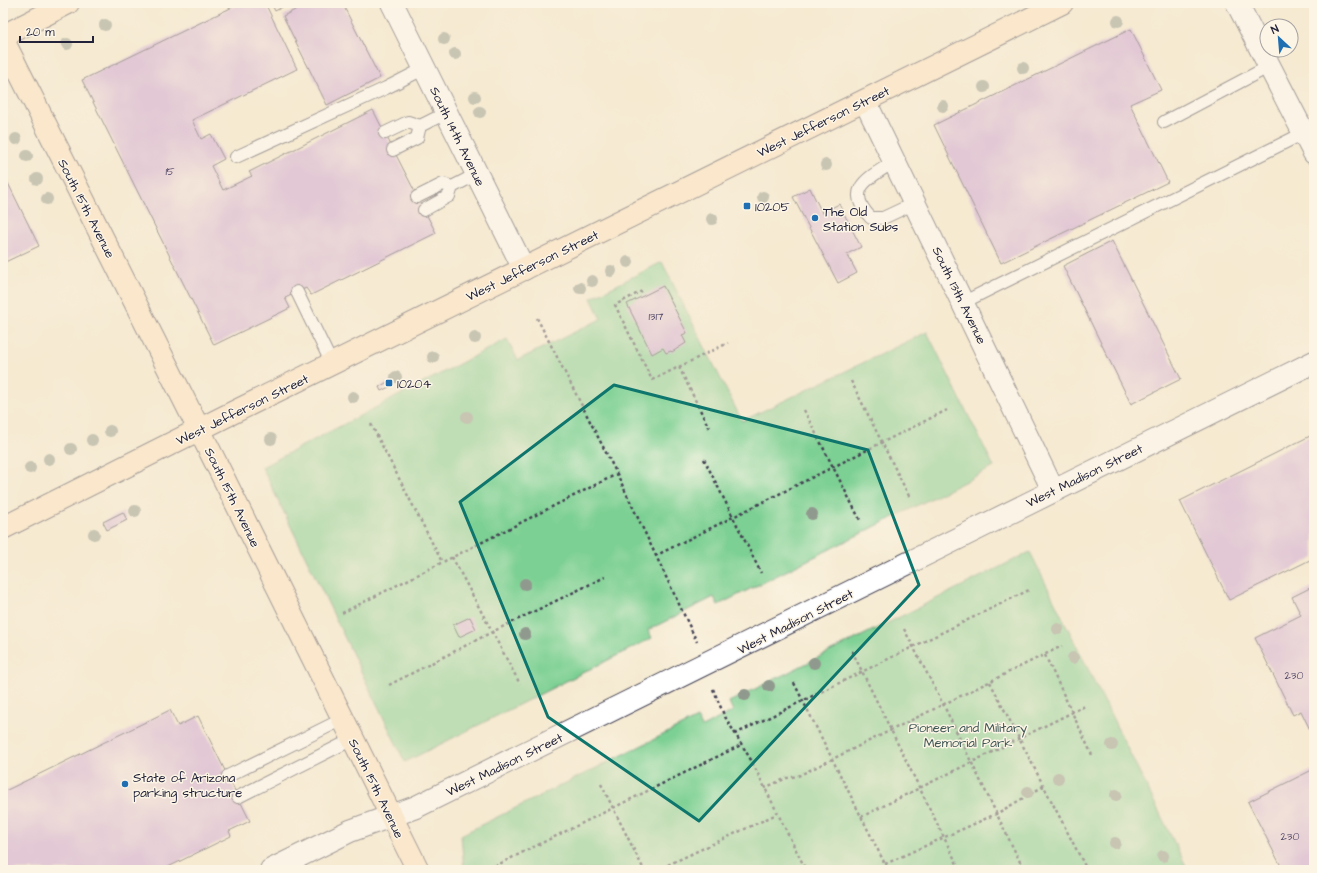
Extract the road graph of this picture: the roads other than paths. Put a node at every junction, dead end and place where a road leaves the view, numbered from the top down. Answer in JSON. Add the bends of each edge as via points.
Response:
{"nodes":[{"id":1,"x":68,"y":3,"type":"edge"},
{"id":2,"x":392,"y":3,"type":"edge"},
{"id":3,"x":1062,"y":3,"type":"edge"},
{"id":4,"x":1237,"y":3,"type":"edge"},
{"id":5,"x":3,"y":36,"type":"edge"},
{"id":6,"x":3,"y":40,"type":"edge"},
{"id":7,"x":1270,"y":66,"type":"junction"},
{"id":8,"x":425,"y":68,"type":"junction"},
{"id":9,"x":865,"y":101,"type":"junction"},
{"id":10,"x":446,"y":113,"type":"junction"},
{"id":11,"x":1164,"y":122,"type":"dead end"},
{"id":12,"x":420,"y":126,"type":"junction"},
{"id":13,"x":1309,"y":131,"type":"edge"},
{"id":14,"x":385,"y":133,"type":"dead end"},
{"id":15,"x":394,"y":150,"type":"dead end"},
{"id":16,"x":1314,"y":153,"type":"edge"},
{"id":17,"x":236,"y":157,"type":"dead end"},
{"id":18,"x":895,"y":161,"type":"junction"},
{"id":19,"x":477,"y":174,"type":"junction"},
{"id":20,"x":452,"y":187,"type":"junction"},
{"id":21,"x":417,"y":197,"type":"dead end"},
{"id":22,"x":915,"y":203,"type":"junction"},
{"id":23,"x":424,"y":210,"type":"dead end"},
{"id":24,"x":524,"y":269,"type":"junction"},
{"id":25,"x":297,"y":292,"type":"dead end"},
{"id":26,"x":964,"y":302,"type":"junction"},
{"id":27,"x":1314,"y":362,"type":"edge"},
{"id":28,"x":332,"y":364,"type":"junction"},
{"id":29,"x":199,"y":430,"type":"junction"},
{"id":30,"x":1053,"y":490,"type":"junction"},
{"id":31,"x":3,"y":528,"type":"edge"},
{"id":32,"x":343,"y":719,"type":"junction"},
{"id":33,"x":353,"y":739,"type":"junction"},
{"id":34,"x":228,"y":776,"type":"dead end"},
{"id":35,"x":238,"y":797,"type":"dead end"},
{"id":36,"x":391,"y":816,"type":"junction"},
{"id":37,"x":271,"y":870,"type":"edge"},
{"id":38,"x":418,"y":870,"type":"edge"}],
"edges":[{"from":1,"to":5,"type":"main road"},
{"from":2,"to":8,"type":"street","name":"South 14th Avenue"},
{"from":3,"to":9,"type":"main road","name":"West Jefferson Street"},
{"from":4,"to":7,"type":"street"},
{"from":6,"to":29,"type":"main road","name":"South 15th Avenue"},
{"from":7,"to":11,"type":"lane"},
{"from":7,"to":13,"type":"street"},
{"from":8,"to":10,"type":"street","name":"South 14th Avenue"},
{"from":8,"to":17,"type":"lane"},
{"from":9,"to":18,"type":"street","name":"South 13th Avenue"},
{"from":9,"to":24,"type":"main road","name":"West Jefferson Street"},
{"from":10,"to":12,"type":"lane"},
{"from":10,"to":19,"type":"street","name":"South 14th Avenue"},
{"from":12,"to":14,"type":"lane","via":[[408,122]]},
{"from":12,"to":15,"type":"lane","via":[[417,138]]},
{"from":13,"to":16,"type":"street"},
{"from":13,"to":26,"type":"lane"},
{"from":18,"to":22,"type":"street","name":"South 13th Avenue"},
{"from":18,"to":22,"type":"lane","via":[[862,183],[858,194],[863,210],[871,218],[883,218]]},
{"from":19,"to":20,"type":"lane"},
{"from":19,"to":24,"type":"street","name":"South 14th Avenue"},
{"from":20,"to":21,"type":"lane","via":[[443,184]]},
{"from":20,"to":23,"type":"lane","via":[[449,196]]},
{"from":22,"to":26,"type":"street","name":"South 13th Avenue"},
{"from":24,"to":28,"type":"main road","name":"West Jefferson Street"},
{"from":25,"to":28,"type":"lane"},
{"from":26,"to":30,"type":"street","name":"South 13th Avenue"},
{"from":27,"to":30,"type":"street","name":"West Madison Street"},
{"from":28,"to":29,"type":"main road","name":"West Jefferson Street"},
{"from":29,"to":31,"type":"main road","name":"West Jefferson Street"},
{"from":29,"to":32,"type":"main road","name":"South 15th Avenue"},
{"from":30,"to":36,"type":"street","name":"West Madison Street","via":[[709,663],[416,807]]},
{"from":32,"to":33,"type":"main road","name":"South 15th Avenue"},
{"from":32,"to":34,"type":"lane"},
{"from":33,"to":35,"type":"lane"},
{"from":33,"to":36,"type":"main road","name":"South 15th Avenue"},
{"from":36,"to":37,"type":"street","name":"West Madison Street","via":[[350,831]]},
{"from":36,"to":38,"type":"main road","name":"South 15th Avenue"}]}
